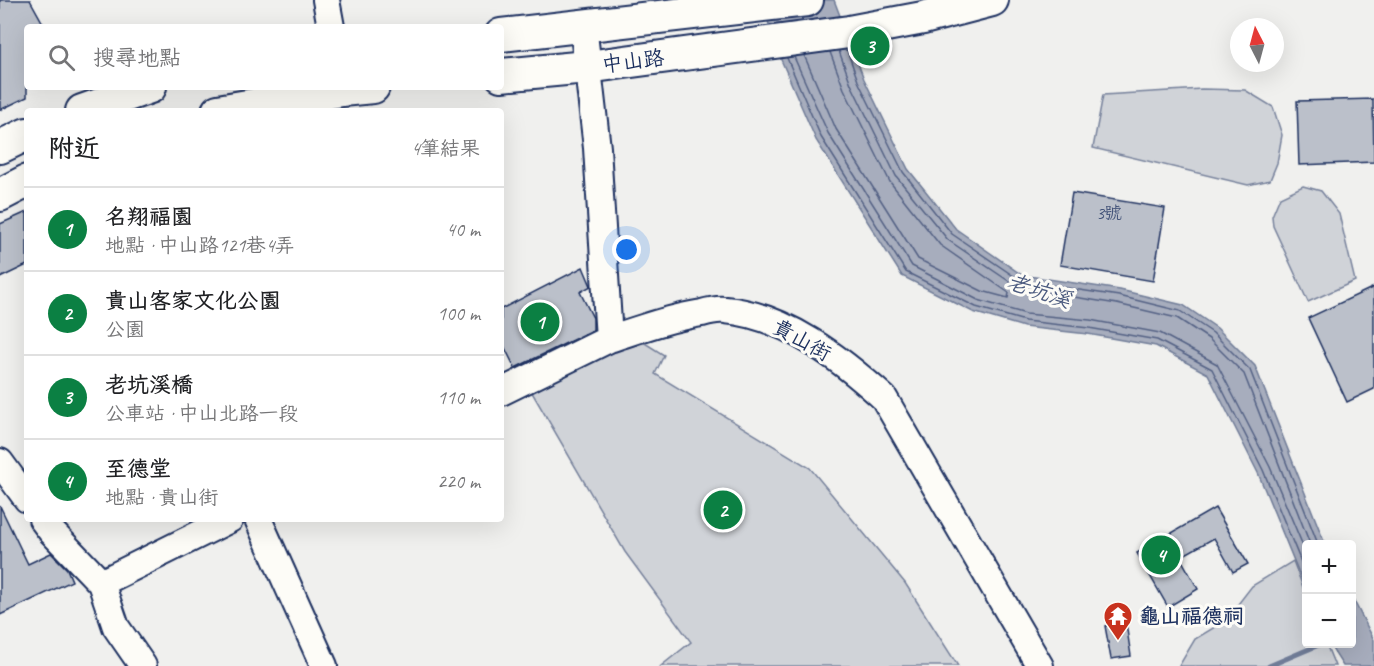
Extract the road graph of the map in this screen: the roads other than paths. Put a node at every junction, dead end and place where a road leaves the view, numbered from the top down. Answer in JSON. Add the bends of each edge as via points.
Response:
{"nodes":[{"id":1,"x":326,"y":0,"type":"edge"},
{"id":2,"x":807,"y":0,"type":"edge"},
{"id":3,"x":992,"y":0,"type":"edge"},
{"id":4,"x":668,"y":7,"type":"edge"},
{"id":5,"x":922,"y":9,"type":"edge"},
{"id":6,"x":330,"y":24,"type":"edge"},
{"id":7,"x":583,"y":25,"type":"junction"},
{"id":8,"x":504,"y":34,"type":"edge"},
{"id":9,"x":587,"y":67,"type":"junction"},
{"id":10,"x":504,"y":75,"type":"edge"},
{"id":11,"x":142,"y":90,"type":"edge"},
{"id":12,"x":340,"y":90,"type":"edge"},
{"id":13,"x":90,"y":108,"type":"edge"},
{"id":14,"x":235,"y":108,"type":"edge"},
{"id":15,"x":24,"y":135,"type":"edge"},
{"id":16,"x":0,"y":147,"type":"edge"},
{"id":17,"x":24,"y":183,"type":"edge"},
{"id":18,"x":0,"y":195,"type":"edge"},
{"id":19,"x":609,"y":339,"type":"junction"},
{"id":20,"x":504,"y":391,"type":"edge"},
{"id":21,"x":0,"y":462,"type":"edge"},
{"id":22,"x":24,"y":495,"type":"edge"},
{"id":23,"x":44,"y":522,"type":"edge"},
{"id":24,"x":224,"y":522,"type":"edge"},
{"id":25,"x":259,"y":522,"type":"edge"},
{"id":26,"x":101,"y":583,"type":"junction"},
{"id":27,"x":143,"y":666,"type":"edge"},
{"id":28,"x":324,"y":666,"type":"edge"},
{"id":29,"x":1040,"y":666,"type":"edge"}],
"edges":[{"from":1,"to":6,"type":"street"},
{"from":2,"to":4,"type":"main road","name":"中山路","via":[[756,6]]},
{"from":3,"to":5,"type":"main road","name":"中山路"},
{"from":4,"to":7,"type":"main road","name":"中山路"},
{"from":5,"to":9,"type":"main road","name":"中山路","via":[[849,32]]},
{"from":7,"to":8,"type":"main road","name":"中山路"},
{"from":7,"to":9,"type":"street"},
{"from":9,"to":10,"type":"main road","name":"中山路"},
{"from":9,"to":19,"type":"street","via":[[597,148]]},
{"from":11,"to":13,"type":"main road"},
{"from":12,"to":14,"type":"main road"},
{"from":15,"to":16,"type":"main road"},
{"from":17,"to":18,"type":"main road"},
{"from":19,"to":20,"type":"street","name":"貴山街"},
{"from":19,"to":29,"type":"street","name":"貴山街","via":[[678,316],[724,309],[773,321],[851,368],[884,398]]},
{"from":21,"to":22,"type":"street"},
{"from":23,"to":26,"type":"street"},
{"from":24,"to":26,"type":"street"},
{"from":25,"to":28,"type":"street"},
{"from":26,"to":27,"type":"street","via":[[116,627]]}]}
